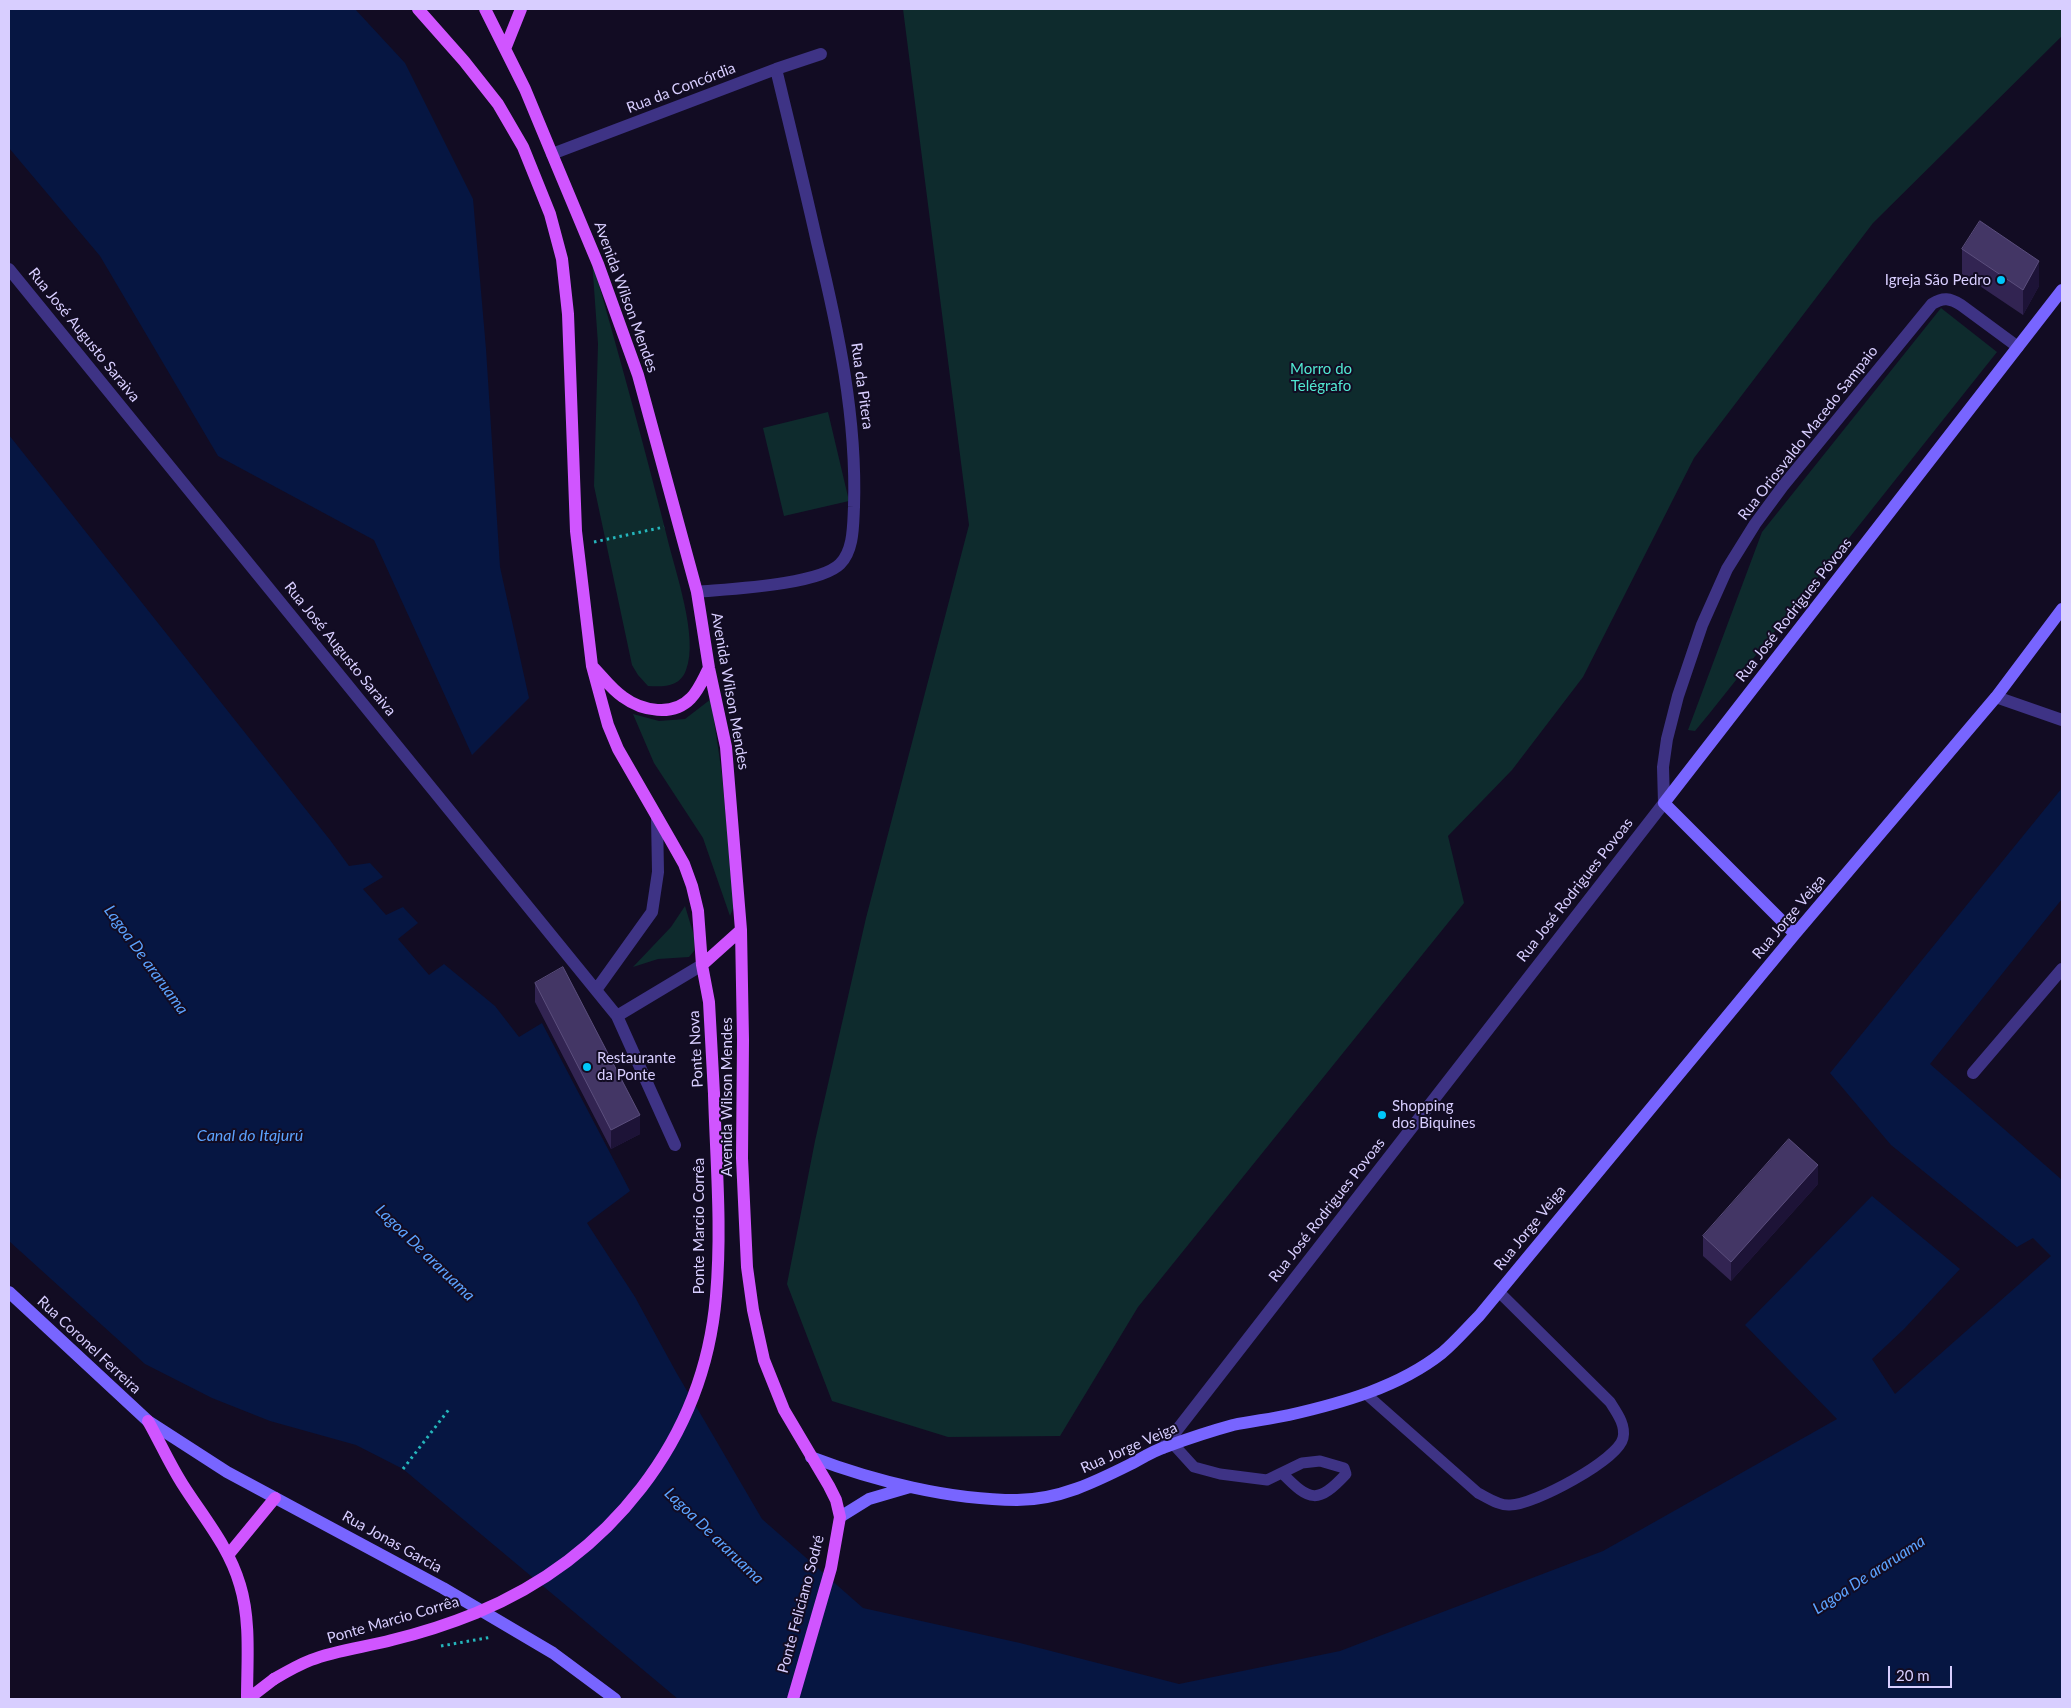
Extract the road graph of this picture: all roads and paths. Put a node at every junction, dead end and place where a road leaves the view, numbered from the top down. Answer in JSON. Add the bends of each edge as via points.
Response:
{"nodes":[{"id":1,"x":418,"y":9,"type":"edge"},
{"id":2,"x":485,"y":9,"type":"edge"},
{"id":3,"x":522,"y":9,"type":"edge"},
{"id":4,"x":505,"y":49,"type":"junction"},
{"id":5,"x":821,"y":54,"type":"dead end"},
{"id":6,"x":776,"y":69,"type":"junction"},
{"id":7,"x":552,"y":154,"type":"junction"},
{"id":8,"x":9,"y":269,"type":"edge"},
{"id":9,"x":2062,"y":290,"type":"edge"},
{"id":10,"x":2018,"y":347,"type":"junction"},
{"id":11,"x":679,"y":524,"type":"junction"},
{"id":12,"x":577,"y":546,"type":"junction"},
{"id":13,"x":697,"y":592,"type":"junction"},
{"id":14,"x":2062,"y":609,"type":"edge"},
{"id":15,"x":592,"y":666,"type":"junction"},
{"id":16,"x":709,"y":668,"type":"junction"},
{"id":17,"x":1996,"y":697,"type":"junction"},
{"id":18,"x":2062,"y":720,"type":"edge"},
{"id":19,"x":1664,"y":803,"type":"junction"},
{"id":20,"x":657,"y":818,"type":"junction"},
{"id":21,"x":741,"y":930,"type":"junction"},
{"id":22,"x":1795,"y":934,"type":"junction"},
{"id":23,"x":702,"y":965,"type":"junction"},
{"id":24,"x":2062,"y":969,"type":"edge"},
{"id":25,"x":596,"y":990,"type":"junction"},
{"id":26,"x":709,"y":1002,"type":"joint"},
{"id":27,"x":618,"y":1016,"type":"junction"},
{"id":28,"x":1973,"y":1073,"type":"dead end"},
{"id":29,"x":714,"y":1094,"type":"joint"},
{"id":30,"x":675,"y":1145,"type":"dead end"},
{"id":31,"x":9,"y":1292,"type":"edge"},
{"id":32,"x":1499,"y":1292,"type":"junction"},
{"id":33,"x":1366,"y":1394,"type":"junction"},
{"id":34,"x":450,"y":1408,"type":"dead end"},
{"id":35,"x":148,"y":1421,"type":"junction"},
{"id":36,"x":1169,"y":1446,"type":"junction"},
{"id":37,"x":811,"y":1457,"type":"junction"},
{"id":38,"x":403,"y":1469,"type":"dead end"},
{"id":39,"x":1282,"y":1473,"type":"junction"},
{"id":40,"x":913,"y":1486,"type":"junction"},
{"id":41,"x":275,"y":1498,"type":"junction"},
{"id":42,"x":839,"y":1520,"type":"junction"},
{"id":43,"x":228,"y":1554,"type":"junction"},
{"id":44,"x":496,"y":1637,"type":"dead end"},
{"id":45,"x":436,"y":1647,"type":"dead end"},
{"id":46,"x":247,"y":1699,"type":"edge"},
{"id":47,"x":615,"y":1699,"type":"edge"},
{"id":48,"x":793,"y":1699,"type":"edge"}],
"edges":[{"from":1,"to":12,"type":"main road","name":"Avenida Wilson Mendes","via":[[498,104],[523,147],[550,214],[562,259],[568,314]]},
{"from":2,"to":4,"type":"main road","name":"Avenida Wilson Mendes"},
{"from":3,"to":4,"type":"main road"},
{"from":4,"to":7,"type":"main road","name":"Avenida Wilson Mendes"},
{"from":5,"to":6,"type":"street","name":"Rua da Concórdia"},
{"from":6,"to":7,"type":"street","name":"Rua da Concórdia"},
{"from":6,"to":13,"type":"street","name":"Rua da Pitera","via":[[836,321],[845,374],[855,481],[851,542],[839,565],[820,575],[778,584]]},
{"from":7,"to":11,"type":"main road","name":"Avenida Wilson Mendes","via":[[598,264],[638,375]]},
{"from":8,"to":25,"type":"street","name":"Rua José Augusto Saraiva"},
{"from":9,"to":10,"type":"main road","name":"Rua José Rodrigues Póvoas"},
{"from":10,"to":19,"type":"main road","name":"Rua José Rodrigues Póvoas"},
{"from":10,"to":19,"type":"street","name":"Rua Oriosvaldo Macedo Sampaio","via":[[1961,305],[1940,298],[1783,486],[1727,569],[1702,625],[1667,739],[1663,768]]},
{"from":11,"to":12,"type":"path"},
{"from":11,"to":13,"type":"main road","name":"Avenida Wilson Mendes"},
{"from":12,"to":15,"type":"main road","name":"Avenida Wilson Mendes"},
{"from":13,"to":16,"type":"main road","name":"Avenida Wilson Mendes"},
{"from":14,"to":17,"type":"main road","name":"Rua Jorge Veiga"},
{"from":15,"to":16,"type":"main road","via":[[621,696],[646,708],[662,710],[674,709],[692,697]]},
{"from":15,"to":20,"type":"main road","name":"Avenida Wilson Mendes","via":[[608,725]]},
{"from":16,"to":21,"type":"main road","name":"Avenida Wilson Mendes","via":[[726,747]]},
{"from":17,"to":18,"type":"street"},
{"from":17,"to":22,"type":"main road","name":"Rua Jorge Veiga"},
{"from":19,"to":22,"type":"main road"},
{"from":19,"to":36,"type":"street","name":"Rua José Rodrigues Povoas"},
{"from":20,"to":23,"type":"main road","name":"Avenida Wilson Mendes","via":[[684,864],[692,886],[698,911]]},
{"from":20,"to":25,"type":"street","via":[[658,872],[652,912]]},
{"from":21,"to":23,"type":"main road"},
{"from":21,"to":37,"type":"main road","name":"Avenida Wilson Mendes","via":[[742,1158],[747,1267],[764,1360],[784,1410]]},
{"from":22,"to":32,"type":"main road","name":"Rua Jorge Veiga"},
{"from":23,"to":26,"type":"main road","name":"Avenida Wilson Mendes"},
{"from":23,"to":27,"type":"street"},
{"from":24,"to":28,"type":"street"},
{"from":25,"to":27,"type":"street","name":"Rua José Augusto Saraiva"},
{"from":26,"to":29,"type":"main road","name":"Ponte Nova"},
{"from":27,"to":30,"type":"street","name":"Rua José Augusto Saraiva"},
{"from":29,"to":46,"type":"main road","name":"Ponte Marcio Corrêa","bridge":true,"via":[[718,1256],[716,1297],[702,1373],[683,1422],[650,1476],[624,1510],[590,1544],[527,1587],[478,1612],[439,1627],[312,1659],[274,1679]]},
{"from":31,"to":35,"type":"main road","name":"Rua Coronel Ferreira"},
{"from":32,"to":33,"type":"main road","name":"Rua Jorge Veiga","via":[[1442,1353],[1413,1372]]},
{"from":32,"to":33,"type":"lane","via":[[1610,1402],[1623,1429],[1620,1445],[1612,1454],[1558,1488],[1536,1499],[1509,1506],[1478,1493]]},
{"from":33,"to":36,"type":"main road","name":"Rua Jorge Veiga","via":[[1233,1426]]},
{"from":34,"to":38,"type":"path"},
{"from":35,"to":41,"type":"main road","name":"Rua Jonas Garcia","via":[[227,1472]]},
{"from":35,"to":43,"type":"main road","via":[[183,1485]]},
{"from":36,"to":39,"type":"lane","via":[[1194,1467],[1220,1474],[1267,1480]]},
{"from":36,"to":40,"type":"main road","name":"Rua Jorge Veiga","via":[[1089,1485],[1042,1497],[1018,1500],[989,1498]]},
{"from":37,"to":40,"type":"main road","name":"Rua Jorge Veiga","via":[[849,1472]]},
{"from":37,"to":42,"type":"main road","name":"Avenida Wilson Mendes","via":[[836,1500]]},
{"from":39,"to":39,"type":"lane","via":[[1309,1496],[1322,1496],[1346,1474],[1344,1468],[1320,1461],[1302,1463]]},
{"from":40,"to":42,"type":"main road","via":[[869,1499]]},
{"from":41,"to":43,"type":"main road"},
{"from":41,"to":47,"type":"main road","name":"Rua Jonas Garcia","via":[[443,1588],[553,1653]]},
{"from":42,"to":48,"type":"main road","name":"Ponte Feliciano Sodré","via":[[831,1568]]},
{"from":43,"to":46,"type":"main road","via":[[245,1610]]},
{"from":44,"to":45,"type":"path"}]}
